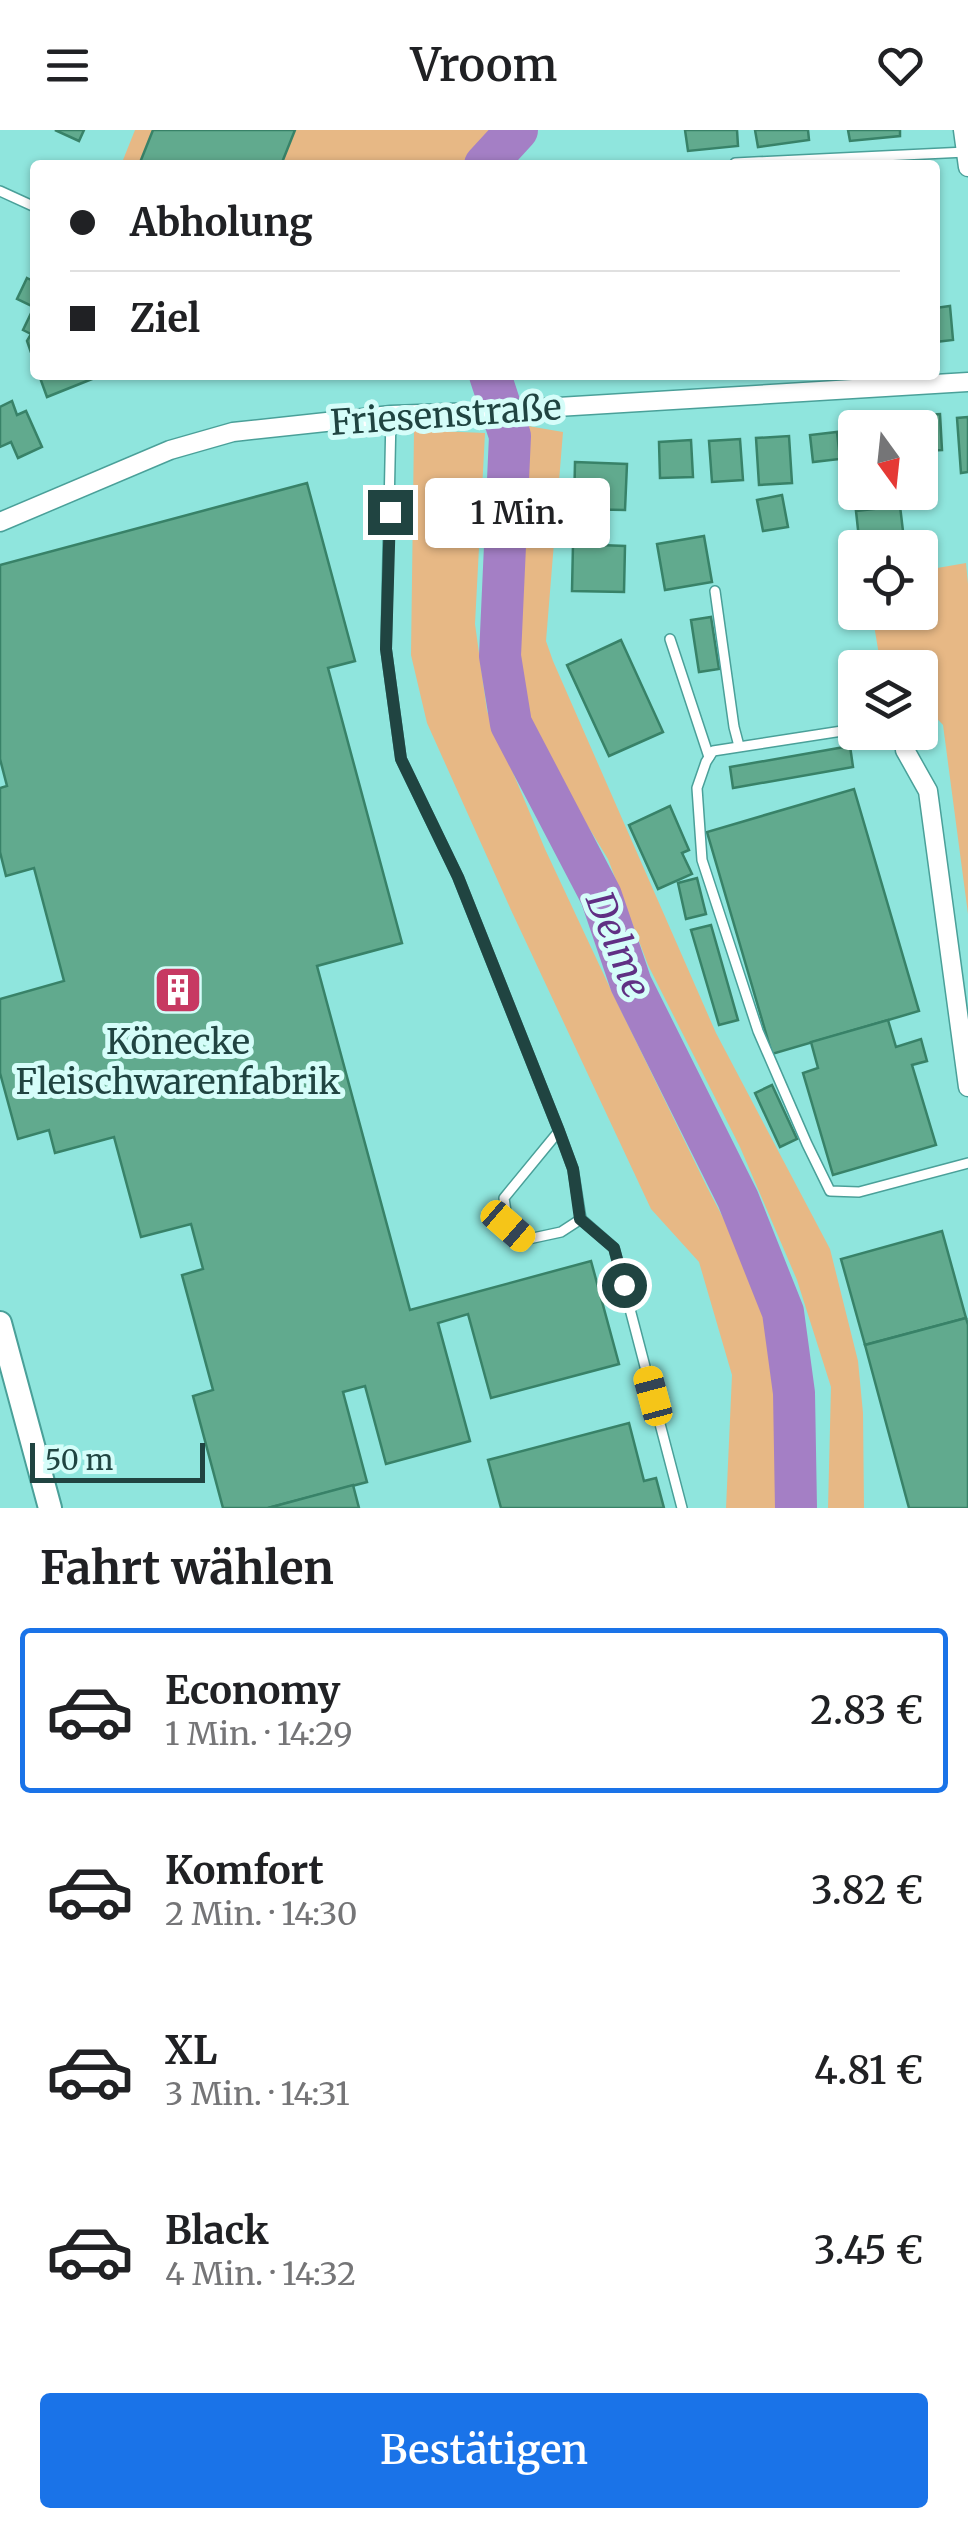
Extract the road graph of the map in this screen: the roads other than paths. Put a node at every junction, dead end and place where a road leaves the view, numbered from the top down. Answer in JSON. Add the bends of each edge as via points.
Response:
{"nodes":[{"id":1,"x":963,"y":130,"type":"edge"},
{"id":2,"x":940,"y":160,"type":"edge"},
{"id":3,"x":967,"y":160,"type":"edge"},
{"id":4,"x":0,"y":191,"type":"edge"},
{"id":5,"x":30,"y":205,"type":"edge"},
{"id":6,"x":968,"y":382,"type":"edge"},
{"id":7,"x":391,"y":415,"type":"junction"},
{"id":8,"x":0,"y":522,"type":"edge"},
{"id":9,"x":715,"y":591,"type":"dead end"},
{"id":10,"x":670,"y":639,"type":"dead end"},
{"id":11,"x":838,"y":731,"type":"edge"},
{"id":12,"x":739,"y":746,"type":"junction"},
{"id":13,"x":906,"y":750,"type":"edge"},
{"id":14,"x":709,"y":757,"type":"junction"},
{"id":15,"x":968,"y":1088,"type":"edge"},
{"id":16,"x":559,"y":1131,"type":"junction"},
{"id":17,"x":968,"y":1163,"type":"edge"},
{"id":18,"x":580,"y":1219,"type":"junction"},
{"id":19,"x":0,"y":1322,"type":"edge"},
{"id":20,"x":50,"y":1508,"type":"edge"},
{"id":21,"x":682,"y":1508,"type":"edge"}],
"edges":[{"from":1,"to":3,"type":"street"},
{"from":2,"to":3,"type":"lane"},
{"from":4,"to":5,"type":"lane"},
{"from":6,"to":7,"type":"street","name":"Friesenstraße"},
{"from":7,"to":8,"type":"street","name":"Friesenstraße","via":[[217,436]]},
{"from":7,"to":16,"type":"lane","via":[[386,649],[401,759],[458,877]]},
{"from":9,"to":12,"type":"lane"},
{"from":10,"to":14,"type":"lane"},
{"from":11,"to":12,"type":"lane"},
{"from":12,"to":14,"type":"lane"},
{"from":13,"to":15,"type":"street","via":[[928,791]]},
{"from":14,"to":17,"type":"lane","via":[[697,788],[702,860],[758,1030],[830,1191],[859,1192]]},
{"from":16,"to":18,"type":"lane"},
{"from":16,"to":18,"type":"lane","via":[[504,1198],[508,1226],[524,1240],[561,1232]]},
{"from":18,"to":21,"type":"lane","via":[[614,1248]]},
{"from":19,"to":20,"type":"street"}]}
